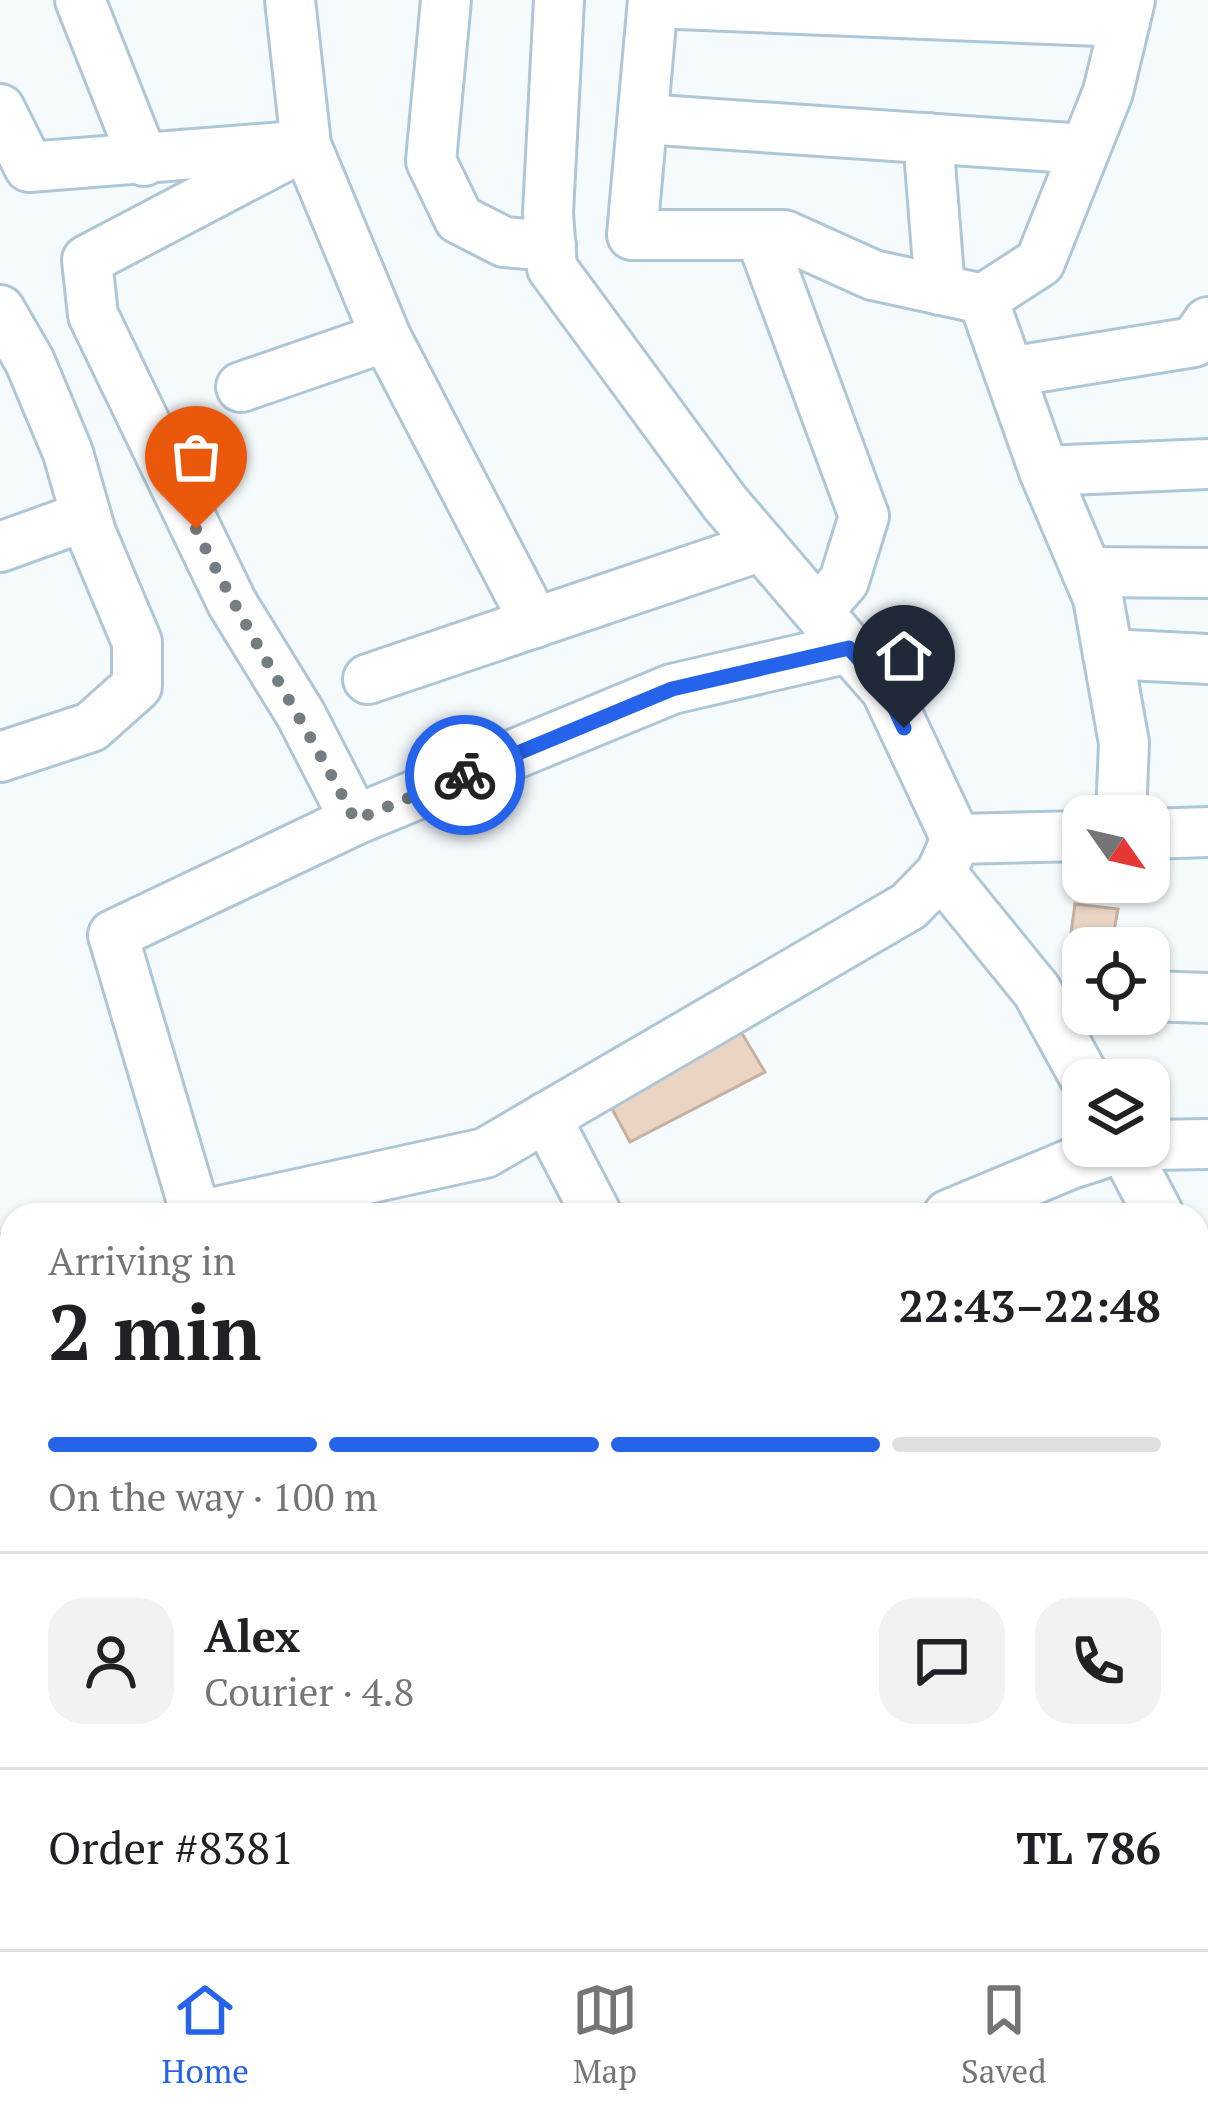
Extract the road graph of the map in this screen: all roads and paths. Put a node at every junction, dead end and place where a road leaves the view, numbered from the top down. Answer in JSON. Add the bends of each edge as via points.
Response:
{"nodes":[{"id":1,"x":80,"y":0,"type":"edge"},
{"id":2,"x":290,"y":0,"type":"edge"},
{"id":3,"x":446,"y":0,"type":"edge"},
{"id":4,"x":559,"y":0,"type":"edge"},
{"id":5,"x":653,"y":2,"type":"edge"},
{"id":6,"x":1127,"y":11,"type":"edge"},
{"id":7,"x":0,"y":109,"type":"edge"},
{"id":8,"x":643,"y":119,"type":"junction"},
{"id":9,"x":928,"y":138,"type":"junction"},
{"id":10,"x":306,"y":145,"type":"junction"},
{"id":11,"x":1085,"y":149,"type":"junction"},
{"id":12,"x":144,"y":160,"type":"junction"},
{"id":13,"x":760,"y":235,"type":"junction"},
{"id":14,"x":550,"y":246,"type":"junction"},
{"id":15,"x":962,"y":294,"type":"junction"},
{"id":16,"x":5,"y":330,"type":"edge"},
{"id":17,"x":386,"y":337,"type":"junction"},
{"id":18,"x":1203,"y":337,"type":"edge"},
{"id":19,"x":1009,"y":372,"type":"junction"},
{"id":20,"x":241,"y":387,"type":"dead end"},
{"id":21,"x":1208,"y":464,"type":"edge"},
{"id":22,"x":1043,"y":471,"type":"junction"},
{"id":23,"x":86,"y":517,"type":"junction"},
{"id":24,"x":762,"y":546,"type":"junction"},
{"id":25,"x":0,"y":547,"type":"edge"},
{"id":26,"x":1088,"y":572,"type":"junction"},
{"id":27,"x":1208,"y":572,"type":"edge"},
{"id":28,"x":818,"y":611,"type":"junction"},
{"id":29,"x":535,"y":623,"type":"junction"},
{"id":30,"x":849,"y":648,"type":"junction"},
{"id":31,"x":1108,"y":654,"type":"junction"},
{"id":32,"x":1208,"y":659,"type":"edge"},
{"id":33,"x":368,"y":679,"type":"dead end"},
{"id":34,"x":0,"y":757,"type":"edge"},
{"id":35,"x":1122,"y":795,"type":"edge"},
{"id":36,"x":355,"y":820,"type":"junction"},
{"id":37,"x":1208,"y":832,"type":"edge"},
{"id":38,"x":1170,"y":833,"type":"edge"},
{"id":39,"x":1062,"y":839,"type":"edge"},
{"id":40,"x":948,"y":856,"type":"junction"},
{"id":41,"x":1060,"y":992,"type":"edge"},
{"id":42,"x":1170,"y":997,"type":"edge"},
{"id":43,"x":1208,"y":998,"type":"edge"},
{"id":44,"x":1080,"y":1059,"type":"edge"},
{"id":45,"x":546,"y":1118,"type":"junction"},
{"id":46,"x":1170,"y":1144,"type":"edge"},
{"id":47,"x":1208,"y":1144,"type":"edge"},
{"id":48,"x":1070,"y":1167,"type":"edge"},
{"id":49,"x":1135,"y":1167,"type":"edge"},
{"id":50,"x":195,"y":1203,"type":"edge"},
{"id":51,"x":254,"y":1203,"type":"edge"},
{"id":52,"x":591,"y":1203,"type":"edge"},
{"id":53,"x":979,"y":1203,"type":"edge"},
{"id":54,"x":1153,"y":1203,"type":"edge"}],
"edges":[{"from":1,"to":12,"type":"street"},
{"from":2,"to":10,"type":"street"},
{"from":3,"to":14,"type":"street","via":[[431,161],[459,219],[504,242]]},
{"from":4,"to":14,"type":"street"},
{"from":5,"to":6,"type":"street"},
{"from":5,"to":8,"type":"street"},
{"from":6,"to":11,"type":"street"},
{"from":7,"to":12,"type":"street","via":[[29,167]]},
{"from":8,"to":9,"type":"street"},
{"from":8,"to":13,"type":"street","via":[[632,235]]},
{"from":9,"to":11,"type":"street"},
{"from":9,"to":15,"type":"street"},
{"from":10,"to":12,"type":"street"},
{"from":10,"to":17,"type":"street"},
{"from":10,"to":36,"type":"street","via":[[87,260],[93,315],[232,603]]},
{"from":11,"to":15,"type":"street","via":[[1040,262]]},
{"from":13,"to":15,"type":"street","via":[[784,235],[873,275]]},
{"from":13,"to":28,"type":"street","via":[[864,516],[844,581]]},
{"from":14,"to":24,"type":"street","via":[[552,268]]},
{"from":15,"to":19,"type":"street"},
{"from":16,"to":23,"type":"street","via":[[68,453]]},
{"from":17,"to":20,"type":"street"},
{"from":17,"to":29,"type":"street"},
{"from":18,"to":19,"type":"street"},
{"from":19,"to":22,"type":"street"},
{"from":21,"to":22,"type":"street"},
{"from":22,"to":26,"type":"street"},
{"from":23,"to":25,"type":"street"},
{"from":23,"to":34,"type":"street","via":[[137,641],[137,686],[91,727]]},
{"from":24,"to":28,"type":"street"},
{"from":24,"to":29,"type":"street"},
{"from":26,"to":27,"type":"street"},
{"from":26,"to":31,"type":"street"},
{"from":28,"to":30,"type":"street"},
{"from":29,"to":33,"type":"street"},
{"from":30,"to":36,"type":"street","via":[[672,689]]},
{"from":30,"to":40,"type":"street","via":[[886,690]]},
{"from":31,"to":32,"type":"street"},
{"from":31,"to":35,"type":"street","via":[[1124,743]]},
{"from":36,"to":50,"type":"street","via":[[113,934]]},
{"from":37,"to":38,"type":"street"},
{"from":39,"to":40,"type":"street"},
{"from":40,"to":41,"type":"street"},
{"from":40,"to":45,"type":"street","via":[[909,906]]},
{"from":41,"to":44,"type":"street"},
{"from":42,"to":43,"type":"street"},
{"from":45,"to":51,"type":"street","via":[[485,1153]]},
{"from":45,"to":52,"type":"street"},
{"from":46,"to":47,"type":"street"},
{"from":48,"to":53,"type":"street"},
{"from":49,"to":54,"type":"street"}]}
